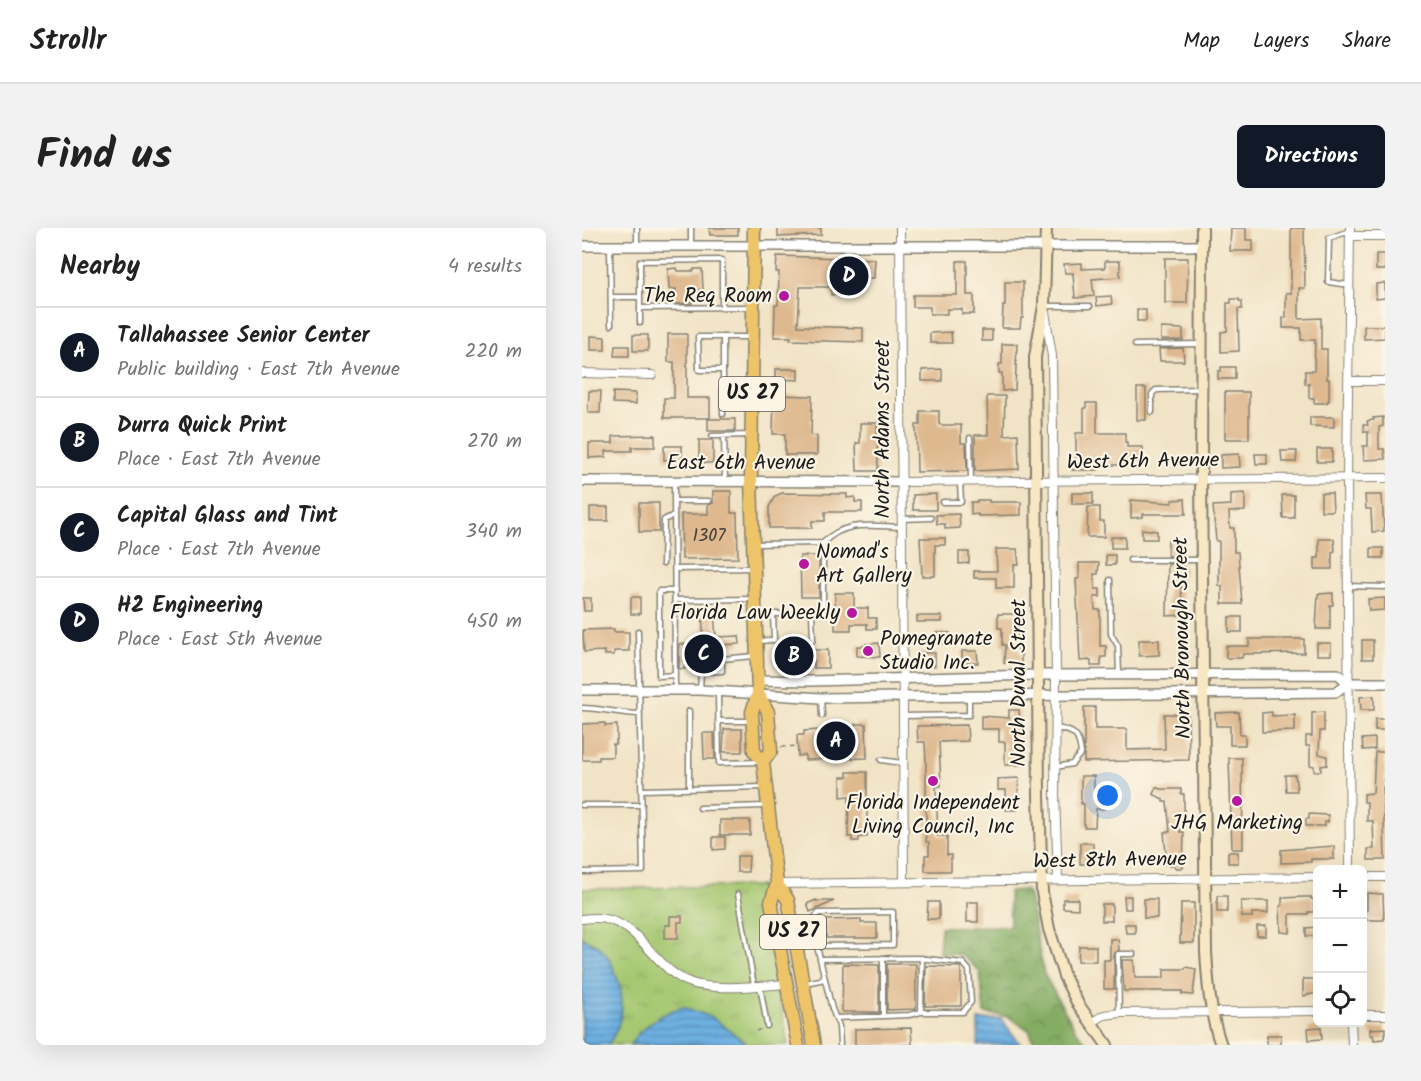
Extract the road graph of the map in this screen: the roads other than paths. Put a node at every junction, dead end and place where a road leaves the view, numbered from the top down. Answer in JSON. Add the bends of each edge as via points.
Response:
{"nodes":[{"id":1,"x":637,"y":228,"type":"edge"},
{"id":2,"x":691,"y":228,"type":"edge"},
{"id":3,"x":754,"y":228,"type":"edge"},
{"id":4,"x":900,"y":228,"type":"edge"},
{"id":5,"x":1046,"y":228,"type":"edge"},
{"id":6,"x":1202,"y":228,"type":"edge"},
{"id":7,"x":1350,"y":232,"type":"edge"},
{"id":8,"x":1385,"y":236,"type":"edge"},
{"id":9,"x":900,"y":245,"type":"junction"},
{"id":10,"x":582,"y":246,"type":"edge"},
{"id":11,"x":610,"y":246,"type":"junction"},
{"id":12,"x":637,"y":246,"type":"junction"},
{"id":13,"x":691,"y":246,"type":"junction"},
{"id":14,"x":754,"y":246,"type":"junction"},
{"id":15,"x":1046,"y":246,"type":"junction"},
{"id":16,"x":1202,"y":246,"type":"junction"},
{"id":17,"x":1350,"y":285,"type":"junction"},
{"id":18,"x":611,"y":297,"type":"junction"},
{"id":19,"x":640,"y":297,"type":"junction"},
{"id":20,"x":1044,"y":306,"type":"junction"},
{"id":21,"x":1089,"y":306,"type":"dead end"},
{"id":22,"x":722,"y":307,"type":"junction"},
{"id":23,"x":753,"y":307,"type":"junction"},
{"id":24,"x":640,"y":308,"type":"junction"},
{"id":25,"x":640,"y":322,"type":"dead end"},
{"id":26,"x":611,"y":325,"type":"dead end"},
{"id":27,"x":723,"y":337,"type":"junction"},
{"id":28,"x":753,"y":337,"type":"junction"},
{"id":29,"x":1201,"y":344,"type":"junction"},
{"id":30,"x":1135,"y":345,"type":"dead end"},
{"id":31,"x":723,"y":370,"type":"junction"},
{"id":32,"x":582,"y":374,"type":"edge"},
{"id":33,"x":652,"y":375,"type":"dead end"},
{"id":34,"x":1348,"y":381,"type":"junction"},
{"id":35,"x":1385,"y":381,"type":"edge"},
{"id":36,"x":1201,"y":389,"type":"junction"},
{"id":37,"x":1152,"y":412,"type":"dead end"},
{"id":38,"x":723,"y":414,"type":"dead end"},
{"id":39,"x":752,"y":435,"type":"junction"},
{"id":40,"x":712,"y":436,"type":"dead end"},
{"id":41,"x":724,"y":436,"type":"junction"},
{"id":42,"x":970,"y":438,"type":"dead end"},
{"id":43,"x":1385,"y":478,"type":"edge"},
{"id":44,"x":1201,"y":479,"type":"junction"},
{"id":45,"x":1347,"y":479,"type":"junction"},
{"id":46,"x":674,"y":480,"type":"junction"},
{"id":47,"x":725,"y":480,"type":"junction"},
{"id":48,"x":751,"y":480,"type":"junction"},
{"id":49,"x":582,"y":481,"type":"edge"},
{"id":50,"x":1035,"y":481,"type":"junction"},
{"id":51,"x":1055,"y":481,"type":"junction"},
{"id":52,"x":901,"y":482,"type":"junction"},
{"id":53,"x":960,"y":482,"type":"junction"},
{"id":54,"x":971,"y":482,"type":"junction"},
{"id":55,"x":674,"y":501,"type":"junction"},
{"id":56,"x":709,"y":501,"type":"dead end"},
{"id":57,"x":944,"y":502,"type":"dead end"},
{"id":58,"x":674,"y":515,"type":"junction"},
{"id":59,"x":931,"y":518,"type":"dead end"},
{"id":60,"x":901,"y":523,"type":"junction"},
{"id":61,"x":823,"y":543,"type":"junction"},
{"id":62,"x":753,"y":544,"type":"junction"},
{"id":63,"x":1130,"y":560,"type":"dead end"},
{"id":64,"x":1202,"y":560,"type":"junction"},
{"id":65,"x":663,"y":564,"type":"dead end"},
{"id":66,"x":754,"y":568,"type":"junction"},
{"id":67,"x":675,"y":569,"type":"junction"},
{"id":68,"x":1110,"y":580,"type":"dead end"},
{"id":69,"x":1348,"y":586,"type":"junction"},
{"id":70,"x":1385,"y":587,"type":"edge"},
{"id":71,"x":675,"y":591,"type":"junction"},
{"id":72,"x":755,"y":598,"type":"junction"},
{"id":73,"x":675,"y":600,"type":"junction"},
{"id":74,"x":772,"y":614,"type":"junction"},
{"id":75,"x":783,"y":614,"type":"dead end"},
{"id":76,"x":755,"y":615,"type":"junction"},
{"id":77,"x":638,"y":631,"type":"dead end"},
{"id":78,"x":813,"y":640,"type":"dead end"},
{"id":79,"x":756,"y":641,"type":"junction"},
{"id":80,"x":757,"y":656,"type":"junction"},
{"id":81,"x":675,"y":675,"type":"junction"},
{"id":82,"x":1039,"y":675,"type":"junction"},
{"id":83,"x":1056,"y":675,"type":"junction"},
{"id":84,"x":1119,"y":675,"type":"junction"},
{"id":85,"x":1145,"y":675,"type":"junction"},
{"id":86,"x":1204,"y":675,"type":"junction"},
{"id":87,"x":902,"y":678,"type":"junction"},
{"id":88,"x":757,"y":680,"type":"junction"},
{"id":89,"x":821,"y":680,"type":"junction"},
{"id":90,"x":1348,"y":683,"type":"junction"},
{"id":91,"x":1385,"y":683,"type":"edge"},
{"id":92,"x":640,"y":689,"type":"junction"},
{"id":93,"x":582,"y":690,"type":"edge"},
{"id":94,"x":675,"y":690,"type":"junction"},
{"id":95,"x":700,"y":690,"type":"junction"},
{"id":96,"x":717,"y":691,"type":"junction"},
{"id":97,"x":1204,"y":692,"type":"junction"},
{"id":98,"x":758,"y":693,"type":"junction"},
{"id":99,"x":1145,"y":693,"type":"junction"},
{"id":100,"x":1039,"y":694,"type":"junction"},
{"id":101,"x":1057,"y":694,"type":"junction"},
{"id":102,"x":969,"y":695,"type":"junction"},
{"id":103,"x":902,"y":697,"type":"junction"},
{"id":104,"x":821,"y":698,"type":"junction"},
{"id":105,"x":582,"y":708,"type":"edge"},
{"id":106,"x":689,"y":711,"type":"dead end"},
{"id":107,"x":640,"y":714,"type":"junction"},
{"id":108,"x":822,"y":716,"type":"dead end"},
{"id":109,"x":902,"y":716,"type":"junction"},
{"id":110,"x":718,"y":721,"type":"junction"},
{"id":111,"x":752,"y":721,"type":"junction"},
{"id":112,"x":1056,"y":728,"type":"junction"},
{"id":113,"x":881,"y":760,"type":"dead end"},
{"id":114,"x":763,"y":762,"type":"junction"},
{"id":115,"x":903,"y":763,"type":"junction"},
{"id":116,"x":1056,"y":767,"type":"junction"},
{"id":117,"x":765,"y":787,"type":"junction"},
{"id":118,"x":689,"y":789,"type":"junction"},
{"id":119,"x":642,"y":790,"type":"junction"},
{"id":120,"x":582,"y":805,"type":"edge"},
{"id":121,"x":642,"y":805,"type":"junction"},
{"id":122,"x":768,"y":806,"type":"junction"},
{"id":123,"x":700,"y":808,"type":"dead end"},
{"id":124,"x":1350,"y":865,"type":"edge"},
{"id":125,"x":582,"y":872,"type":"edge"},
{"id":126,"x":1313,"y":877,"type":"edge"},
{"id":127,"x":1367,"y":877,"type":"edge"},
{"id":128,"x":1385,"y":877,"type":"edge"},
{"id":129,"x":1205,"y":878,"type":"junction"},
{"id":130,"x":1041,"y":880,"type":"junction"},
{"id":131,"x":1058,"y":880,"type":"junction"},
{"id":132,"x":904,"y":882,"type":"junction"},
{"id":133,"x":777,"y":884,"type":"junction"},
{"id":134,"x":738,"y":894,"type":"dead end"},
{"id":135,"x":582,"y":919,"type":"edge"},
{"id":136,"x":817,"y":946,"type":"junction"},
{"id":137,"x":1133,"y":954,"type":"dead end"},
{"id":138,"x":883,"y":958,"type":"junction"},
{"id":139,"x":922,"y":958,"type":"junction"},
{"id":140,"x":820,"y":959,"type":"junction"},
{"id":141,"x":825,"y":979,"type":"junction"},
{"id":142,"x":785,"y":984,"type":"junction"},
{"id":143,"x":802,"y":984,"type":"junction"},
{"id":144,"x":757,"y":985,"type":"junction"},
{"id":145,"x":1313,"y":1011,"type":"edge"},
{"id":146,"x":921,"y":1012,"type":"junction"},
{"id":147,"x":1119,"y":1013,"type":"junction"},
{"id":148,"x":1213,"y":1013,"type":"junction"},
{"id":149,"x":1367,"y":1015,"type":"edge"},
{"id":150,"x":1385,"y":1015,"type":"edge"},
{"id":151,"x":883,"y":1016,"type":"junction"},
{"id":152,"x":836,"y":1018,"type":"junction"},
{"id":153,"x":1091,"y":1023,"type":"junction"},
{"id":154,"x":767,"y":1026,"type":"dead end"},
{"id":155,"x":1351,"y":1027,"type":"edge"},
{"id":156,"x":798,"y":1045,"type":"edge"},
{"id":157,"x":814,"y":1045,"type":"edge"},
{"id":158,"x":840,"y":1045,"type":"edge"},
{"id":159,"x":1107,"y":1045,"type":"edge"},
{"id":160,"x":1221,"y":1045,"type":"edge"},
{"id":161,"x":1352,"y":1045,"type":"edge"}],
"edges":[{"from":1,"to":12,"type":"lane"},
{"from":2,"to":13,"type":"lane"},
{"from":3,"to":14,"type":"main road","number":"US 27"},
{"from":4,"to":9,"type":"street","name":"North Adams Street"},
{"from":5,"to":15,"type":"main road","name":"North Duval Street"},
{"from":6,"to":16,"type":"main road","name":"North Bronough Street"},
{"from":7,"to":8,"type":"street"},
{"from":7,"to":17,"type":"street"},
{"from":7,"to":17,"type":"lane","via":[[1329,238],[1328,282]]},
{"from":9,"to":14,"type":"street"},
{"from":9,"to":15,"type":"street"},
{"from":9,"to":52,"type":"street","name":"North Adams Street"},
{"from":10,"to":11,"type":"street"},
{"from":11,"to":12,"type":"street"},
{"from":11,"to":18,"type":"lane"},
{"from":12,"to":13,"type":"street"},
{"from":13,"to":14,"type":"street"},
{"from":14,"to":23,"type":"main road","number":"US 27"},
{"from":15,"to":16,"type":"street"},
{"from":15,"to":20,"type":"main road","name":"North Duval Street"},
{"from":16,"to":29,"type":"main road","name":"North Bronough Street"},
{"from":17,"to":34,"type":"street"},
{"from":18,"to":19,"type":"lane"},
{"from":18,"to":26,"type":"lane"},
{"from":19,"to":22,"type":"lane","via":[[640,261],[722,260]]},
{"from":19,"to":24,"type":"lane"},
{"from":20,"to":21,"type":"lane"},
{"from":20,"to":50,"type":"main road","name":"North Duval Street","via":[[1035,357]]},
{"from":20,"to":51,"type":"street","name":"North Duval Street","via":[[1052,356]]},
{"from":22,"to":23,"type":"lane"},
{"from":22,"to":24,"type":"lane"},
{"from":23,"to":28,"type":"main road","number":"US 27"},
{"from":24,"to":25,"type":"lane"},
{"from":27,"to":28,"type":"lane"},
{"from":27,"to":31,"type":"lane"},
{"from":27,"to":31,"type":"lane","via":[[698,337],[698,342],[699,370]]},
{"from":28,"to":39,"type":"main road","number":"US 27"},
{"from":29,"to":30,"type":"lane"},
{"from":29,"to":36,"type":"main road","name":"North Bronough Street"},
{"from":31,"to":38,"type":"lane"},
{"from":32,"to":33,"type":"street"},
{"from":34,"to":35,"type":"street"},
{"from":34,"to":45,"type":"street"},
{"from":36,"to":37,"type":"lane","via":[[1156,390],[1152,394]]},
{"from":36,"to":44,"type":"main road","name":"North Bronough Street"},
{"from":39,"to":41,"type":"lane"},
{"from":39,"to":48,"type":"main road","number":"US 27"},
{"from":40,"to":41,"type":"lane"},
{"from":41,"to":47,"type":"lane"},
{"from":42,"to":54,"type":"lane"},
{"from":43,"to":45,"type":"street","name":"West 6th Avenue"},
{"from":44,"to":45,"type":"street","name":"West 6th Avenue"},
{"from":44,"to":51,"type":"street","name":"West 6th Avenue"},
{"from":44,"to":64,"type":"main road","name":"North Bronough Street"},
{"from":45,"to":69,"type":"street"},
{"from":46,"to":47,"type":"street","name":"East 6th Avenue"},
{"from":46,"to":49,"type":"street","name":"East 6th Avenue"},
{"from":46,"to":55,"type":"lane"},
{"from":47,"to":48,"type":"street","name":"East 6th Avenue"},
{"from":48,"to":52,"type":"street","name":"East 6th Avenue"},
{"from":48,"to":62,"type":"main road","number":"US 27"},
{"from":50,"to":51,"type":"street","name":"West 6th Avenue"},
{"from":50,"to":54,"type":"street","name":"West 6th Avenue"},
{"from":50,"to":82,"type":"main road","name":"North Duval Street"},
{"from":51,"to":83,"type":"street","name":"North Duval Street"},
{"from":52,"to":53,"type":"street","name":"West 6th Avenue"},
{"from":52,"to":60,"type":"street","name":"North Adams Street"},
{"from":53,"to":54,"type":"street","name":"West 6th Avenue"},
{"from":53,"to":57,"type":"lane","via":[[960,502]]},
{"from":55,"to":56,"type":"lane"},
{"from":55,"to":58,"type":"lane"},
{"from":58,"to":65,"type":"lane","via":[[664,520]]},
{"from":58,"to":67,"type":"lane"},
{"from":59,"to":60,"type":"lane"},
{"from":60,"to":61,"type":"lane","via":[[851,526],[833,533]]},
{"from":60,"to":87,"type":"street","name":"North Adams Street"},
{"from":61,"to":62,"type":"lane"},
{"from":61,"to":78,"type":"lane","via":[[823,607],[812,613]]},
{"from":62,"to":66,"type":"main road","number":"US 27"},
{"from":63,"to":64,"type":"lane"},
{"from":64,"to":86,"type":"main road","name":"North Bronough Street"},
{"from":66,"to":67,"type":"lane"},
{"from":66,"to":72,"type":"main road","number":"US 27"},
{"from":67,"to":71,"type":"lane"},
{"from":68,"to":84,"type":"lane","via":[[1111,634],[1118,646]]},
{"from":69,"to":70,"type":"lane"},
{"from":69,"to":90,"type":"street"},
{"from":71,"to":73,"type":"lane"},
{"from":71,"to":81,"type":"lane","via":[[659,591],[659,675]]},
{"from":72,"to":73,"type":"lane"},
{"from":72,"to":76,"type":"main road","number":"US 27"},
{"from":73,"to":81,"type":"lane"},
{"from":74,"to":75,"type":"lane"},
{"from":74,"to":76,"type":"lane"},
{"from":74,"to":79,"type":"lane","via":[[774,640]]},
{"from":76,"to":79,"type":"main road","number":"US 27"},
{"from":77,"to":92,"type":"lane"},
{"from":79,"to":80,"type":"main road","number":"US 27"},
{"from":80,"to":88,"type":"main road","number":"US 27"},
{"from":80,"to":95,"type":"lane","via":[[722,659],[722,671],[701,672]]},
{"from":81,"to":94,"type":"lane"},
{"from":82,"to":83,"type":"street"},
{"from":82,"to":87,"type":"street"},
{"from":82,"to":100,"type":"main road","name":"North Duval Street"},
{"from":83,"to":84,"type":"street"},
{"from":83,"to":101,"type":"street","name":"North Duval Street"},
{"from":84,"to":85,"type":"street"},
{"from":85,"to":86,"type":"street"},
{"from":85,"to":99,"type":"street"},
{"from":86,"to":90,"type":"street","via":[[1338,674]]},
{"from":86,"to":97,"type":"main road","name":"North Bronough Street"},
{"from":87,"to":89,"type":"street"},
{"from":87,"to":103,"type":"street","name":"North Adams Street"},
{"from":88,"to":89,"type":"street"},
{"from":88,"to":98,"type":"main road","number":"US 27"},
{"from":89,"to":104,"type":"street"},
{"from":90,"to":91,"type":"street"},
{"from":90,"to":97,"type":"street","via":[[1336,692]]},
{"from":90,"to":124,"type":"street"},
{"from":92,"to":93,"type":"street"},
{"from":92,"to":94,"type":"street"},
{"from":92,"to":107,"type":"lane"},
{"from":94,"to":95,"type":"street"},
{"from":95,"to":96,"type":"street"},
{"from":96,"to":98,"type":"street"},
{"from":96,"to":110,"type":"lane"},
{"from":97,"to":99,"type":"street"},
{"from":97,"to":129,"type":"main road","name":"North Bronough Street"},
{"from":98,"to":104,"type":"street"},
{"from":98,"to":111,"type":"main road","number":"US 27"},
{"from":98,"to":114,"type":"main road","number":"US 27","via":[[768,712],[771,751]]},
{"from":99,"to":101,"type":"street"},
{"from":100,"to":101,"type":"street"},
{"from":100,"to":102,"type":"street"},
{"from":100,"to":130,"type":"main road","name":"North Duval Street"},
{"from":101,"to":112,"type":"street","name":"North Duval Street"},
{"from":102,"to":103,"type":"street"},
{"from":102,"to":109,"type":"lane","via":[[969,715]]},
{"from":103,"to":104,"type":"street"},
{"from":103,"to":109,"type":"street","name":"North Adams Street"},
{"from":104,"to":108,"type":"lane"},
{"from":105,"to":107,"type":"lane"},
{"from":106,"to":118,"type":"lane"},
{"from":107,"to":119,"type":"lane"},
{"from":109,"to":115,"type":"street","name":"North Adams Street"},
{"from":110,"to":111,"type":"lane"},
{"from":110,"to":114,"type":"lane","via":[[719,763]]},
{"from":111,"to":114,"type":"main road","number":"US 27","via":[[754,751]]},
{"from":112,"to":116,"type":"street","name":"North Duval Street"},
{"from":112,"to":116,"type":"lane","via":[[1076,735],[1081,753],[1072,764]]},
{"from":113,"to":115,"type":"lane"},
{"from":114,"to":117,"type":"main road","number":"US 27"},
{"from":115,"to":132,"type":"street","name":"North Adams Street"},
{"from":116,"to":131,"type":"street","name":"North Duval Street"},
{"from":117,"to":118,"type":"lane"},
{"from":117,"to":122,"type":"main road","number":"US 27"},
{"from":118,"to":119,"type":"lane"},
{"from":119,"to":121,"type":"lane"},
{"from":120,"to":121,"type":"lane"},
{"from":121,"to":125,"type":"lane","via":[[643,871]]},
{"from":122,"to":123,"type":"lane"},
{"from":122,"to":133,"type":"main road","number":"US 27"},
{"from":126,"to":129,"type":"street","name":"West 8th Avenue"},
{"from":127,"to":128,"type":"street"},
{"from":129,"to":131,"type":"street","name":"West 8th Avenue"},
{"from":129,"to":148,"type":"main road","name":"North Bronough Street","via":[[1206,952]]},
{"from":130,"to":131,"type":"street","name":"West 8th Avenue"},
{"from":130,"to":132,"type":"street","name":"West 8th Avenue"},
{"from":130,"to":153,"type":"main road","name":"North Duval Street","via":[[1060,965]]},
{"from":132,"to":133,"type":"street","name":"West 8th Avenue"},
{"from":133,"to":142,"type":"main road","number":"US 27","via":[[771,902]]},
{"from":133,"to":143,"type":"main road","number":"US 27","via":[[788,900]]},
{"from":134,"to":144,"type":"lane"},
{"from":135,"to":144,"type":"street","via":[[604,918],[621,925],[670,970],[689,982],[711,987]]},
{"from":136,"to":136,"type":"lane","via":[[893,945],[893,912],[819,913],[811,921]]},
{"from":136,"to":140,"type":"lane"},
{"from":137,"to":147,"type":"lane","via":[[1118,954]]},
{"from":138,"to":139,"type":"lane"},
{"from":138,"to":140,"type":"lane"},
{"from":138,"to":151,"type":"lane"},
{"from":139,"to":146,"type":"lane"},
{"from":139,"to":146,"type":"lane","via":[[963,963],[969,970],[971,1002],[963,1012]]},
{"from":140,"to":141,"type":"lane"},
{"from":141,"to":143,"type":"lane"},
{"from":141,"to":152,"type":"lane"},
{"from":142,"to":143,"type":"main road"},
{"from":142,"to":144,"type":"street"},
{"from":142,"to":156,"type":"main road","number":"US 27"},
{"from":143,"to":157,"type":"main road","number":"US 27"},
{"from":144,"to":154,"type":"lane"},
{"from":145,"to":148,"type":"street"},
{"from":146,"to":151,"type":"lane"},
{"from":147,"to":148,"type":"street"},
{"from":147,"to":153,"type":"street","via":[[1104,1015]]},
{"from":148,"to":160,"type":"main road","name":"North Bronough Street"},
{"from":149,"to":150,"type":"street"},
{"from":151,"to":152,"type":"lane"},
{"from":152,"to":158,"type":"lane"},
{"from":153,"to":159,"type":"main road","name":"North Duval Street"},
{"from":155,"to":161,"type":"street"}]}
